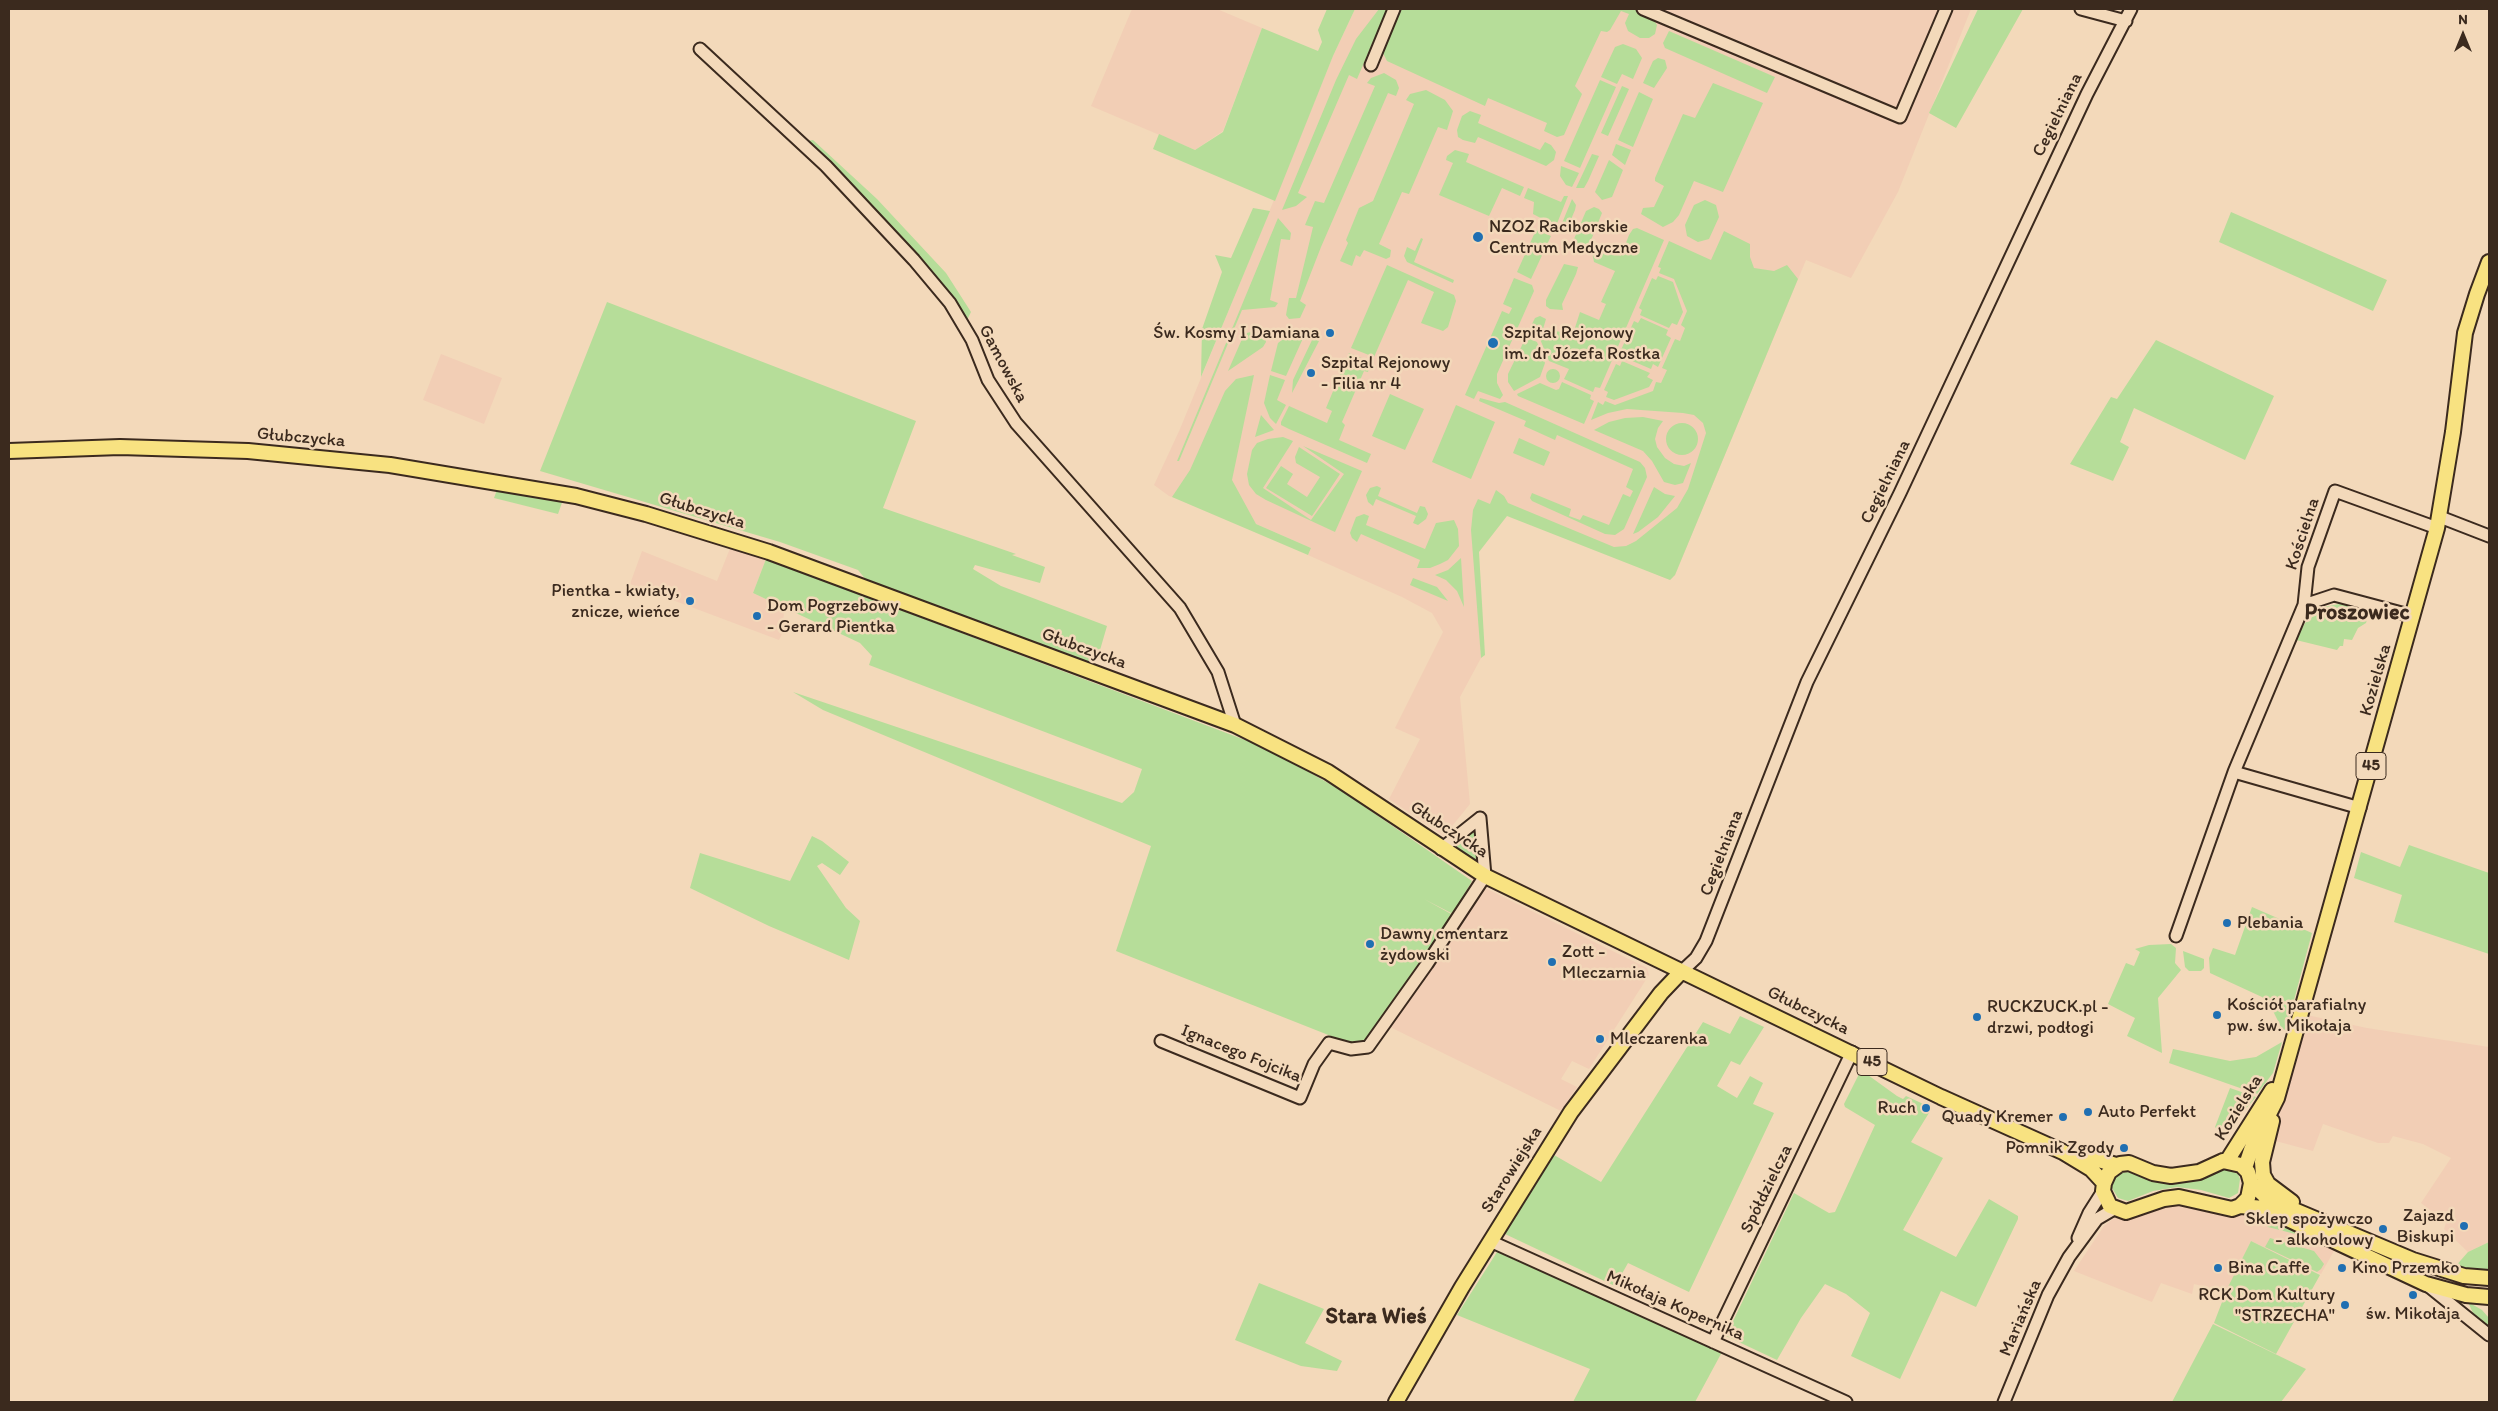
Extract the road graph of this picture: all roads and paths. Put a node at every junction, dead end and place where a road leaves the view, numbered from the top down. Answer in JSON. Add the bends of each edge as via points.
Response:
{"nodes":[{"id":1,"x":1394,"y":9,"type":"edge"},
{"id":2,"x":1643,"y":9,"type":"edge"},
{"id":3,"x":1946,"y":9,"type":"edge"},
{"id":4,"x":2082,"y":9,"type":"edge"},
{"id":5,"x":2131,"y":9,"type":"edge"},
{"id":6,"x":2126,"y":20,"type":"junction"},
{"id":7,"x":700,"y":49,"type":"dead end"},
{"id":8,"x":1371,"y":65,"type":"dead end"},
{"id":9,"x":2489,"y":262,"type":"edge"},
{"id":10,"x":9,"y":451,"type":"edge"},
{"id":11,"x":2439,"y":522,"type":"junction"},
{"id":12,"x":2489,"y":536,"type":"edge"},
{"id":13,"x":2304,"y":605,"type":"junction"},
{"id":14,"x":2413,"y":616,"type":"junction"},
{"id":15,"x":1234,"y":726,"type":"junction"},
{"id":16,"x":2234,"y":772,"type":"junction"},
{"id":17,"x":2360,"y":808,"type":"junction"},
{"id":18,"x":1441,"y":849,"type":"junction"},
{"id":19,"x":1485,"y":876,"type":"junction"},
{"id":20,"x":2176,"y":936,"type":"dead end"},
{"id":21,"x":1681,"y":972,"type":"junction"},
{"id":22,"x":1161,"y":1041,"type":"dead end"},
{"id":23,"x":1852,"y":1052,"type":"junction"},
{"id":24,"x":2282,"y":1074,"type":"junction"},
{"id":25,"x":2277,"y":1098,"type":"junction"},
{"id":26,"x":2063,"y":1152,"type":"junction"},
{"id":27,"x":2227,"y":1161,"type":"junction"},
{"id":28,"x":2116,"y":1166,"type":"junction"},
{"id":29,"x":2245,"y":1168,"type":"junction"},
{"id":30,"x":2251,"y":1183,"type":"junction"},
{"id":31,"x":2103,"y":1187,"type":"junction"},
{"id":32,"x":2240,"y":1206,"type":"junction"},
{"id":33,"x":2114,"y":1209,"type":"junction"},
{"id":34,"x":2308,"y":1214,"type":"junction"},
{"id":35,"x":1490,"y":1241,"type":"junction"},
{"id":36,"x":2074,"y":1249,"type":"junction"},
{"id":37,"x":2489,"y":1278,"type":"edge"},
{"id":38,"x":2426,"y":1284,"type":"junction"},
{"id":39,"x":2489,"y":1297,"type":"edge"},
{"id":40,"x":2489,"y":1335,"type":"edge"},
{"id":41,"x":1713,"y":1342,"type":"junction"},
{"id":42,"x":1396,"y":1402,"type":"edge"},
{"id":43,"x":1846,"y":1402,"type":"edge"},
{"id":44,"x":2004,"y":1402,"type":"edge"}],
"edges":[{"from":1,"to":8,"type":"street"},
{"from":2,"to":3,"type":"street","via":[[1900,117]]},
{"from":4,"to":6,"type":"street"},
{"from":5,"to":6,"type":"street","name":"Cegielniana"},
{"from":6,"to":21,"type":"street","name":"Cegielniana","via":[[2087,94],[1900,494],[1807,682],[1706,941],[1696,958]]},
{"from":7,"to":15,"type":"street","name":"Gamowska","via":[[826,166],[950,303],[972,340],[988,380],[1016,423],[1180,608],[1218,672]]},
{"from":9,"to":11,"type":"main road","name":"Kozielska","number":"45","via":[[2465,333]]},
{"from":10,"to":15,"type":"main road","name":"Głubczycka","via":[[120,447],[248,452],[390,465],[576,496],[769,552]]},
{"from":11,"to":12,"type":"street"},
{"from":11,"to":13,"type":"street","name":"Kościelna","via":[[2335,491],[2308,567]]},
{"from":11,"to":14,"type":"main road","name":"Kozielska","number":"45"},
{"from":13,"to":14,"type":"street","via":[[2334,595]]},
{"from":13,"to":16,"type":"street","name":"Kościelna"},
{"from":14,"to":17,"type":"main road","name":"Kozielska","number":"45"},
{"from":15,"to":18,"type":"main road","name":"Głubczycka","via":[[1328,772]]},
{"from":16,"to":17,"type":"street"},
{"from":16,"to":20,"type":"street","name":"Kościelna"},
{"from":17,"to":24,"type":"main road","name":"Kozielska","number":"45"},
{"from":18,"to":19,"type":"main road","name":"Głubczycka"},
{"from":18,"to":19,"type":"street","via":[[1480,818]]},
{"from":19,"to":21,"type":"main road","name":"Głubczycka"},
{"from":19,"to":22,"type":"street","name":"Ignacego Fojcika","via":[[1368,1047],[1351,1049],[1329,1043],[1314,1064],[1300,1098]]},
{"from":21,"to":23,"type":"main road","name":"Głubczycka","number":"45"},
{"from":21,"to":35,"type":"main road","name":"Starowiejska","via":[[1661,993],[1582,1096]]},
{"from":23,"to":26,"type":"main road","name":"Głubczycka","number":"45","via":[[1941,1097]]},
{"from":23,"to":41,"type":"street","name":"Spółdzielcza"},
{"from":24,"to":25,"type":"main road","name":"Kozielska","number":"45"},
{"from":24,"to":27,"type":"main road","name":"Kozielska","number":"45"},
{"from":25,"to":29,"type":"main road","name":"Kozielska","number":"45"},
{"from":25,"to":34,"type":"main road","via":[[2264,1155],[2263,1175],[2273,1188]]},
{"from":26,"to":28,"type":"main road","name":"Głubczycka","number":"45"},
{"from":26,"to":31,"type":"main road","name":"Głubczycka","number":"45","via":[[2091,1169]]},
{"from":27,"to":28,"type":"main road","number":"45","via":[[2182,1176],[2153,1173],[2129,1163]]},
{"from":27,"to":29,"type":"main road"},
{"from":28,"to":31,"type":"main road","via":[[2109,1172]]},
{"from":29,"to":30,"type":"main road"},
{"from":30,"to":32,"type":"main road","via":[[2248,1198]]},
{"from":30,"to":34,"type":"main road","via":[[2268,1199]]},
{"from":31,"to":33,"type":"main road","number":"45","via":[[2105,1200]]},
{"from":31,"to":36,"type":"street","name":"Mariańska"},
{"from":32,"to":33,"type":"main road","via":[[2227,1210],[2178,1197],[2155,1201],[2132,1211]]},
{"from":32,"to":38,"type":"main road","via":[[2264,1208]]},
{"from":33,"to":36,"type":"street","name":"Mariańska","via":[[2097,1220]]},
{"from":34,"to":37,"type":"main road","via":[[2413,1260],[2464,1276]]},
{"from":35,"to":41,"type":"street","name":"Mikołaja Kopernika"},
{"from":35,"to":42,"type":"main road","name":"Starowiejska"},
{"from":36,"to":44,"type":"street","name":"Mariańska","via":[[2048,1295]]},
{"from":38,"to":39,"type":"main road","via":[[2457,1293]]},
{"from":38,"to":40,"type":"street"},
{"from":41,"to":43,"type":"street","name":"Mikołaja Kopernika"}]}
